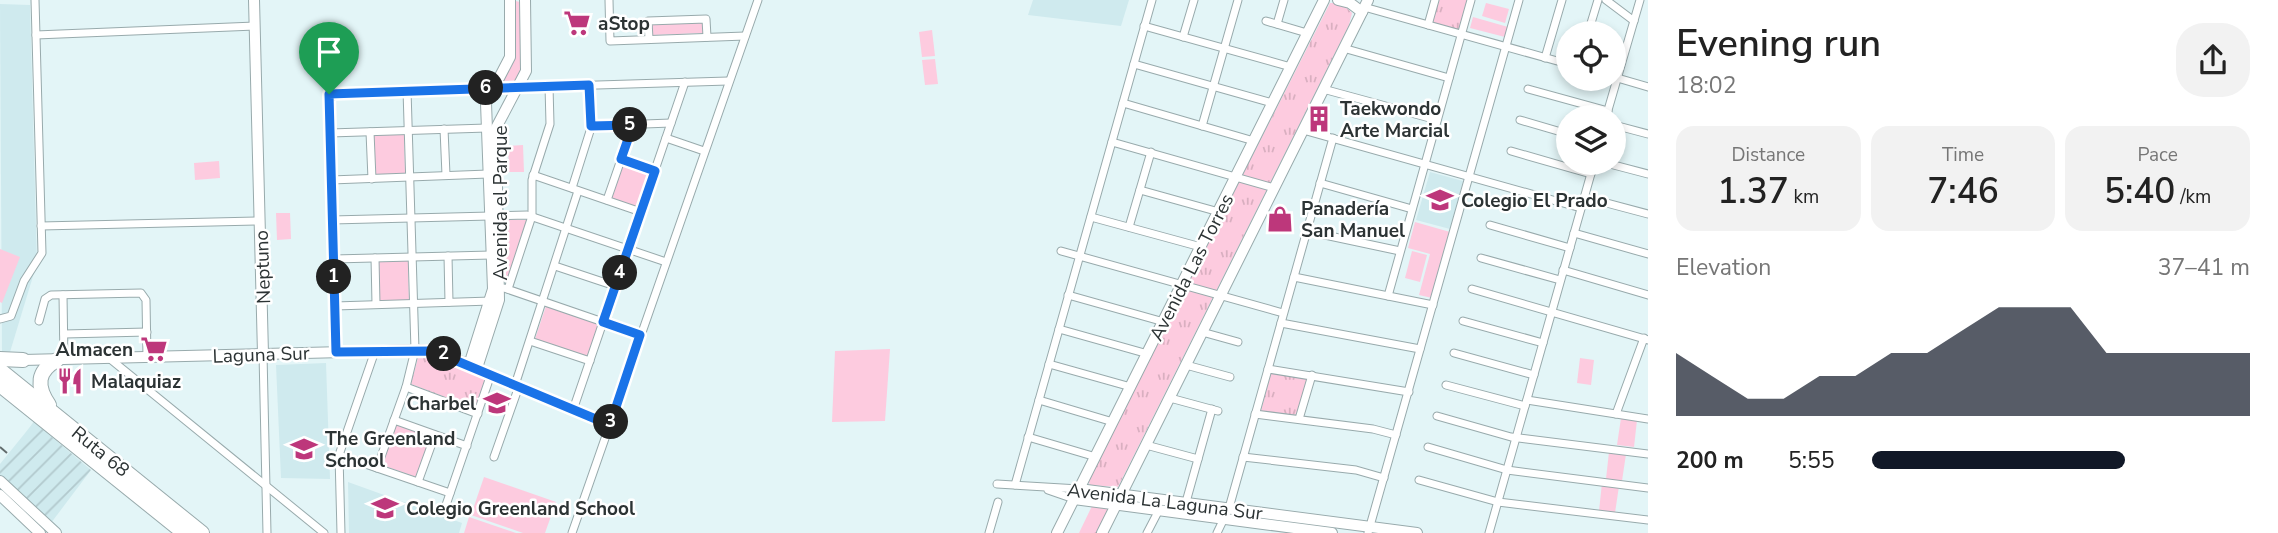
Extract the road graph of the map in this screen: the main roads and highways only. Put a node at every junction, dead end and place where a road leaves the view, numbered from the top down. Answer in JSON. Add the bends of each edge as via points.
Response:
{"nodes":[{"id":1,"x":0,"y":359,"type":"edge"},
{"id":2,"x":23,"y":360,"type":"road end"},
{"id":3,"x":61,"y":360,"type":"road end"},
{"id":4,"x":0,"y":370,"type":"edge"},
{"id":5,"x":0,"y":384,"type":"edge"},
{"id":6,"x":58,"y":417,"type":"junction"},
{"id":7,"x":184,"y":533,"type":"edge"},
{"id":8,"x":202,"y":533,"type":"edge"}],
"edges":[{"from":1,"to":2,"type":"highway"},
{"from":3,"to":6,"type":"highway","via":[[46,367],[39,382]]},
{"from":4,"to":6,"type":"highway","name":"Ruta 68"},
{"from":5,"to":7,"type":"highway","name":"Ruta 68"},
{"from":6,"to":8,"type":"highway","name":"Ruta 68"}]}
